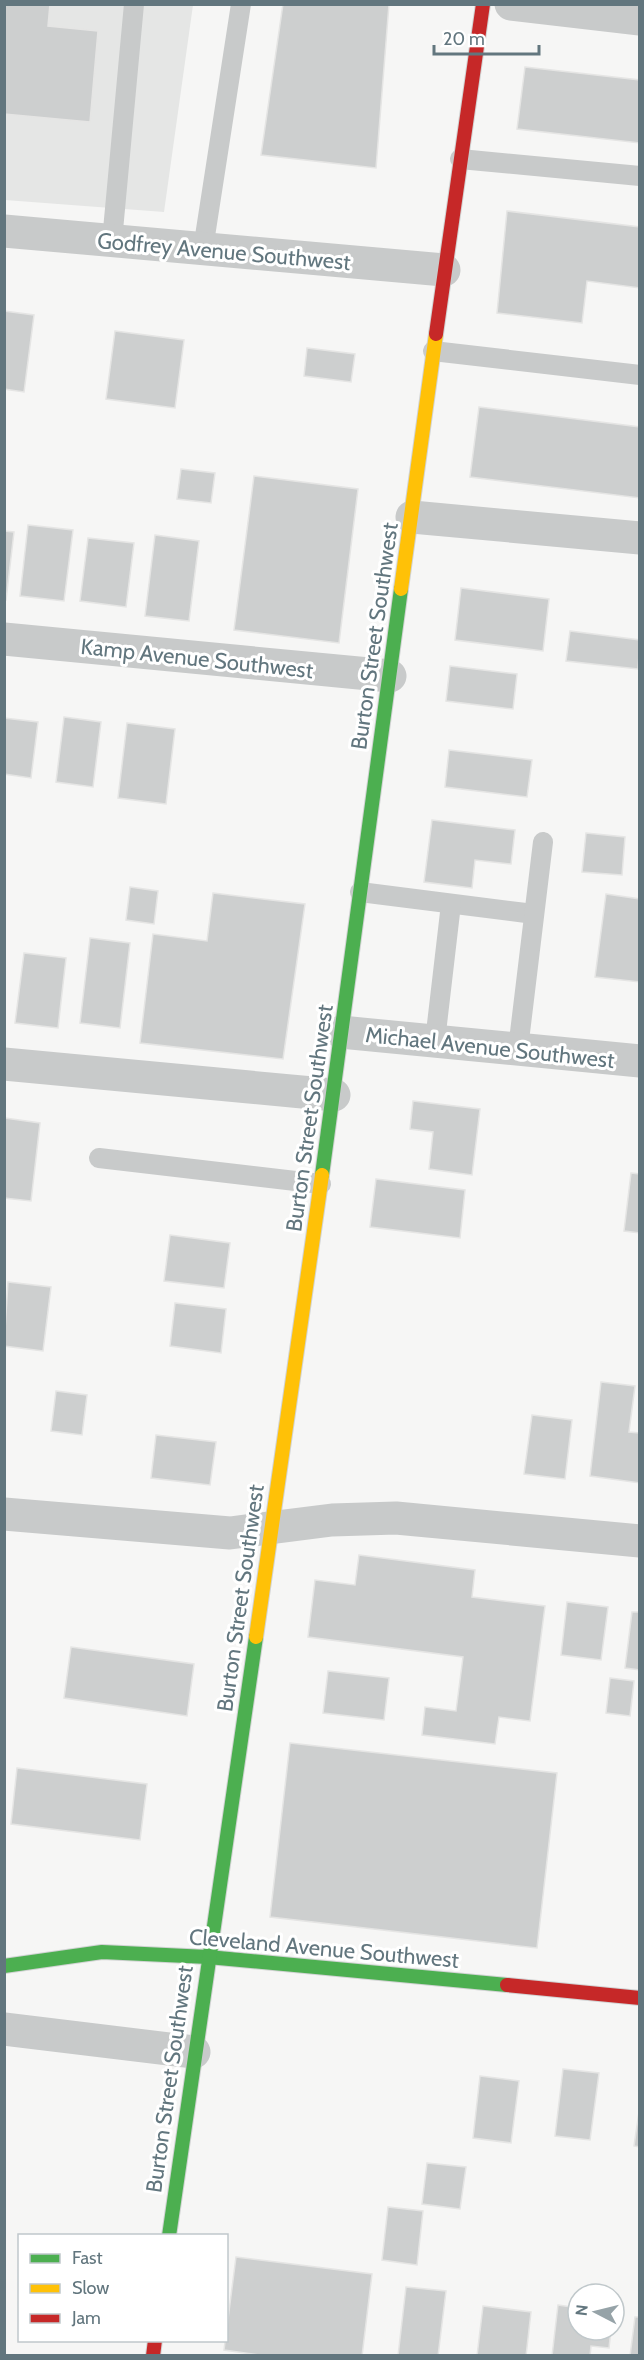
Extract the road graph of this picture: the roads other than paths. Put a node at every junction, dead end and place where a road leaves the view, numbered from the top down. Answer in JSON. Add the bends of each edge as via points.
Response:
{"nodes":[{"id":1,"x":134,"y":4,"type":"edge"},
{"id":2,"x":241,"y":4,"type":"edge"},
{"id":3,"x":483,"y":4,"type":"edge"},
{"id":4,"x":511,"y":4,"type":"edge"},
{"id":5,"x":639,"y":19,"type":"edge"},
{"id":6,"x":460,"y":159,"type":"junction"},
{"id":7,"x":639,"y":176,"type":"edge"},
{"id":8,"x":4,"y":231,"type":"edge"},
{"id":9,"x":112,"y":241,"type":"junction"},
{"id":10,"x":203,"y":249,"type":"junction"},
{"id":11,"x":444,"y":270,"type":"junction"},
{"id":12,"x":433,"y":351,"type":"junction"},
{"id":13,"x":639,"y":375,"type":"edge"},
{"id":14,"x":412,"y":517,"type":"junction"},
{"id":15,"x":639,"y":538,"type":"edge"},
{"id":16,"x":4,"y":639,"type":"edge"},
{"id":17,"x":390,"y":676,"type":"junction"},
{"id":18,"x":543,"y":842,"type":"dead end"},
{"id":19,"x":360,"y":892,"type":"junction"},
{"id":20,"x":451,"y":904,"type":"junction"},
{"id":21,"x":534,"y":914,"type":"junction"},
{"id":22,"x":341,"y":1032,"type":"junction"},
{"id":23,"x":435,"y":1041,"type":"junction"},
{"id":24,"x":518,"y":1049,"type":"junction"},
{"id":25,"x":639,"y":1061,"type":"edge"},
{"id":26,"x":4,"y":1064,"type":"edge"},
{"id":27,"x":334,"y":1095,"type":"junction"},
{"id":28,"x":99,"y":1158,"type":"dead end"},
{"id":29,"x":321,"y":1184,"type":"junction"},
{"id":30,"x":4,"y":1514,"type":"edge"},
{"id":31,"x":271,"y":1527,"type":"junction"},
{"id":32,"x":639,"y":1541,"type":"edge"},
{"id":33,"x":208,"y":1957,"type":"junction"},
{"id":34,"x":4,"y":1966,"type":"edge"},
{"id":35,"x":639,"y":1998,"type":"edge"},
{"id":36,"x":4,"y":2029,"type":"edge"},
{"id":37,"x":195,"y":2052,"type":"junction"},
{"id":38,"x":169,"y":2234,"type":"edge"}],
"edges":[{"from":1,"to":9,"type":"lane"},
{"from":2,"to":10,"type":"lane"},
{"from":3,"to":6,"type":"main road","name":"Burton Street Southwest"},
{"from":4,"to":5,"type":"street"},
{"from":6,"to":7,"type":"lane"},
{"from":6,"to":11,"type":"main road","name":"Burton Street Southwest"},
{"from":8,"to":9,"type":"street","name":"Godfrey Avenue Southwest"},
{"from":9,"to":10,"type":"street","name":"Godfrey Avenue Southwest"},
{"from":10,"to":11,"type":"street","name":"Godfrey Avenue Southwest"},
{"from":11,"to":12,"type":"main road","name":"Burton Street Southwest"},
{"from":12,"to":13,"type":"lane"},
{"from":12,"to":14,"type":"main road","name":"Burton Street Southwest"},
{"from":14,"to":15,"type":"street"},
{"from":14,"to":17,"type":"main road","name":"Burton Street Southwest"},
{"from":16,"to":17,"type":"street","name":"Kamp Avenue Southwest"},
{"from":17,"to":19,"type":"main road","name":"Burton Street Southwest"},
{"from":18,"to":21,"type":"lane"},
{"from":19,"to":20,"type":"lane"},
{"from":19,"to":22,"type":"main road","name":"Burton Street Southwest"},
{"from":20,"to":21,"type":"lane"},
{"from":20,"to":23,"type":"lane"},
{"from":21,"to":24,"type":"lane"},
{"from":22,"to":23,"type":"street","name":"Michael Avenue Southwest"},
{"from":22,"to":27,"type":"main road","name":"Burton Street Southwest"},
{"from":23,"to":24,"type":"street","name":"Michael Avenue Southwest"},
{"from":24,"to":25,"type":"street","name":"Michael Avenue Southwest"},
{"from":26,"to":27,"type":"street"},
{"from":27,"to":29,"type":"main road","name":"Burton Street Southwest"},
{"from":28,"to":29,"type":"lane"},
{"from":29,"to":31,"type":"main road","name":"Burton Street Southwest"},
{"from":30,"to":31,"type":"street","via":[[230,1533]]},
{"from":31,"to":32,"type":"street","via":[[396,1518]]},
{"from":31,"to":33,"type":"main road","name":"Burton Street Southwest"},
{"from":33,"to":34,"type":"main road","name":"Cleveland Avenue Southwest","via":[[102,1952]]},
{"from":33,"to":35,"type":"main road","name":"Cleveland Avenue Southwest"},
{"from":33,"to":37,"type":"main road","name":"Burton Street Southwest"},
{"from":36,"to":37,"type":"street"},
{"from":37,"to":38,"type":"main road","name":"Burton Street Southwest"}]}
